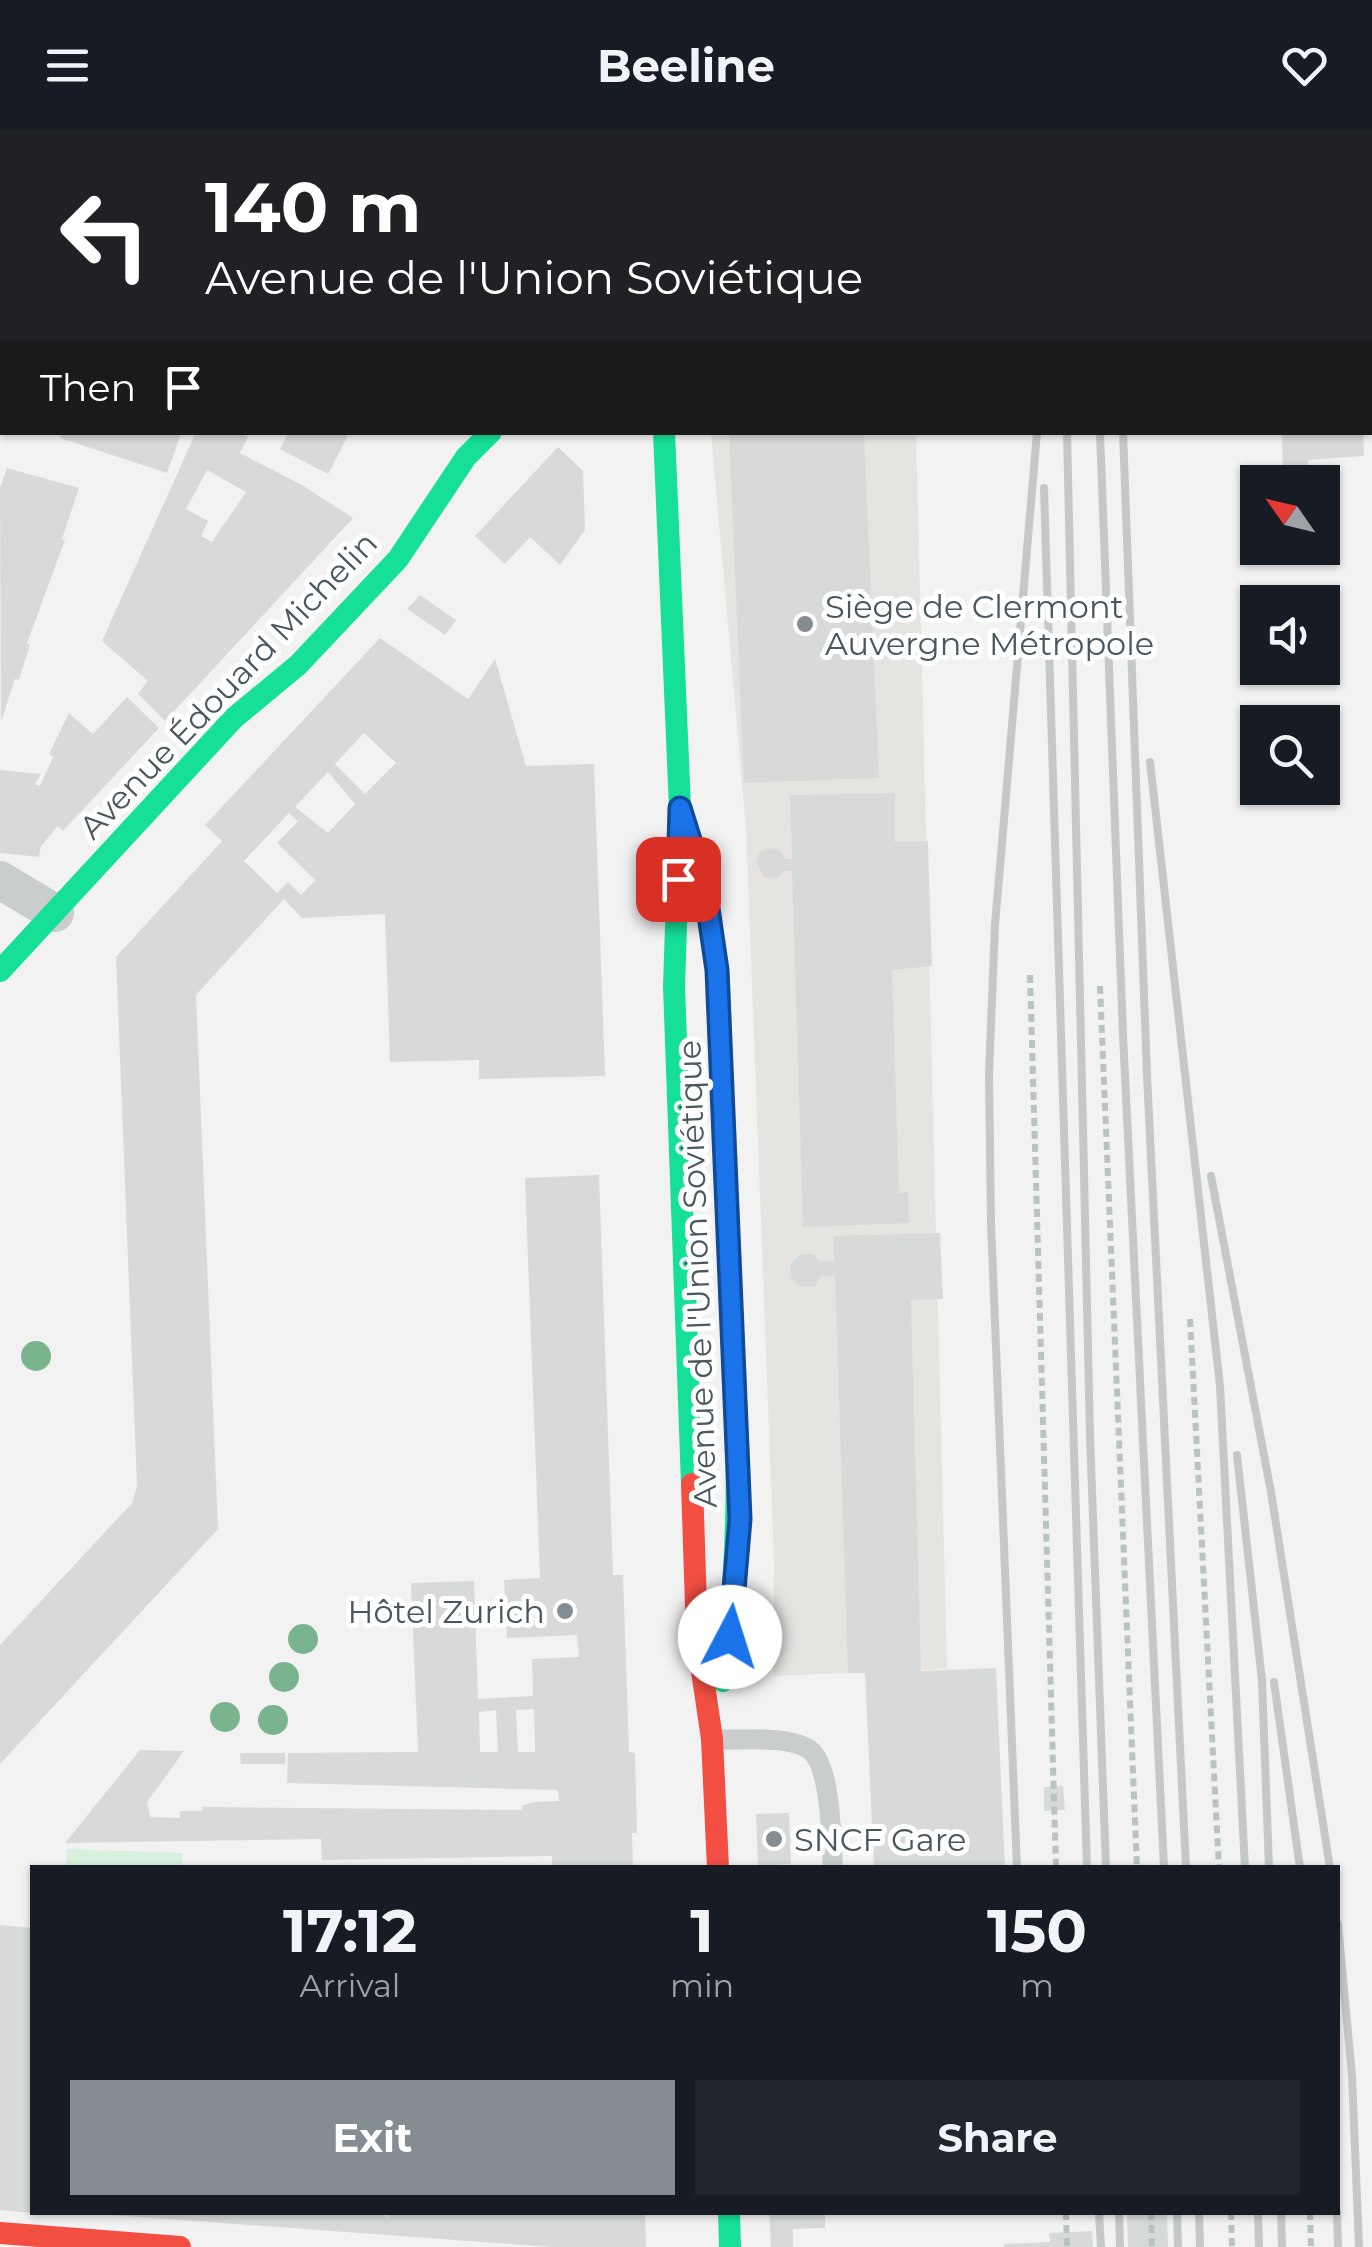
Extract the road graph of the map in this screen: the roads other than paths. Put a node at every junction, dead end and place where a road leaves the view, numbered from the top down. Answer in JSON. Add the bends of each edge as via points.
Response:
{"nodes":[{"id":1,"x":488,"y":435,"type":"edge"},
{"id":2,"x":664,"y":435,"type":"edge"},
{"id":3,"x":680,"y":808,"type":"junction"},
{"id":4,"x":0,"y":880,"type":"edge"},
{"id":5,"x":55,"y":913,"type":"junction"},
{"id":6,"x":0,"y":972,"type":"edge"},
{"id":7,"x":712,"y":1739,"type":"junction"},
{"id":8,"x":718,"y":1865,"type":"edge"},
{"id":9,"x":833,"y":1865,"type":"edge"},
{"id":10,"x":729,"y":2215,"type":"edge"},
{"id":11,"x":0,"y":2233,"type":"edge"},
{"id":12,"x":180,"y":2247,"type":"edge"},
{"id":13,"x":730,"y":2247,"type":"edge"}],
"edges":[{"from":1,"to":5,"type":"street","name":"Avenue Édouard Michelin","via":[[398,559],[298,665],[234,718]]},
{"from":2,"to":3,"type":"street","name":"Avenue de l'Union Soviétique"},
{"from":3,"to":7,"type":"street","name":"Avenue de l'Union Soviétique","via":[[674,986],[697,1637]]},
{"from":3,"to":7,"type":"street","name":"Avenue de l'Union Soviétique","via":[[705,888],[717,970],[740,1519]]},
{"from":4,"to":5,"type":"street"},
{"from":5,"to":6,"type":"street","name":"Avenue Édouard Michelin"},
{"from":7,"to":8,"type":"street","name":"Avenue de l'Union Soviétique"},
{"from":7,"to":9,"type":"lane","via":[[811,1750],[828,1804]]},
{"from":10,"to":13,"type":"street"},
{"from":11,"to":12,"type":"street"}]}
